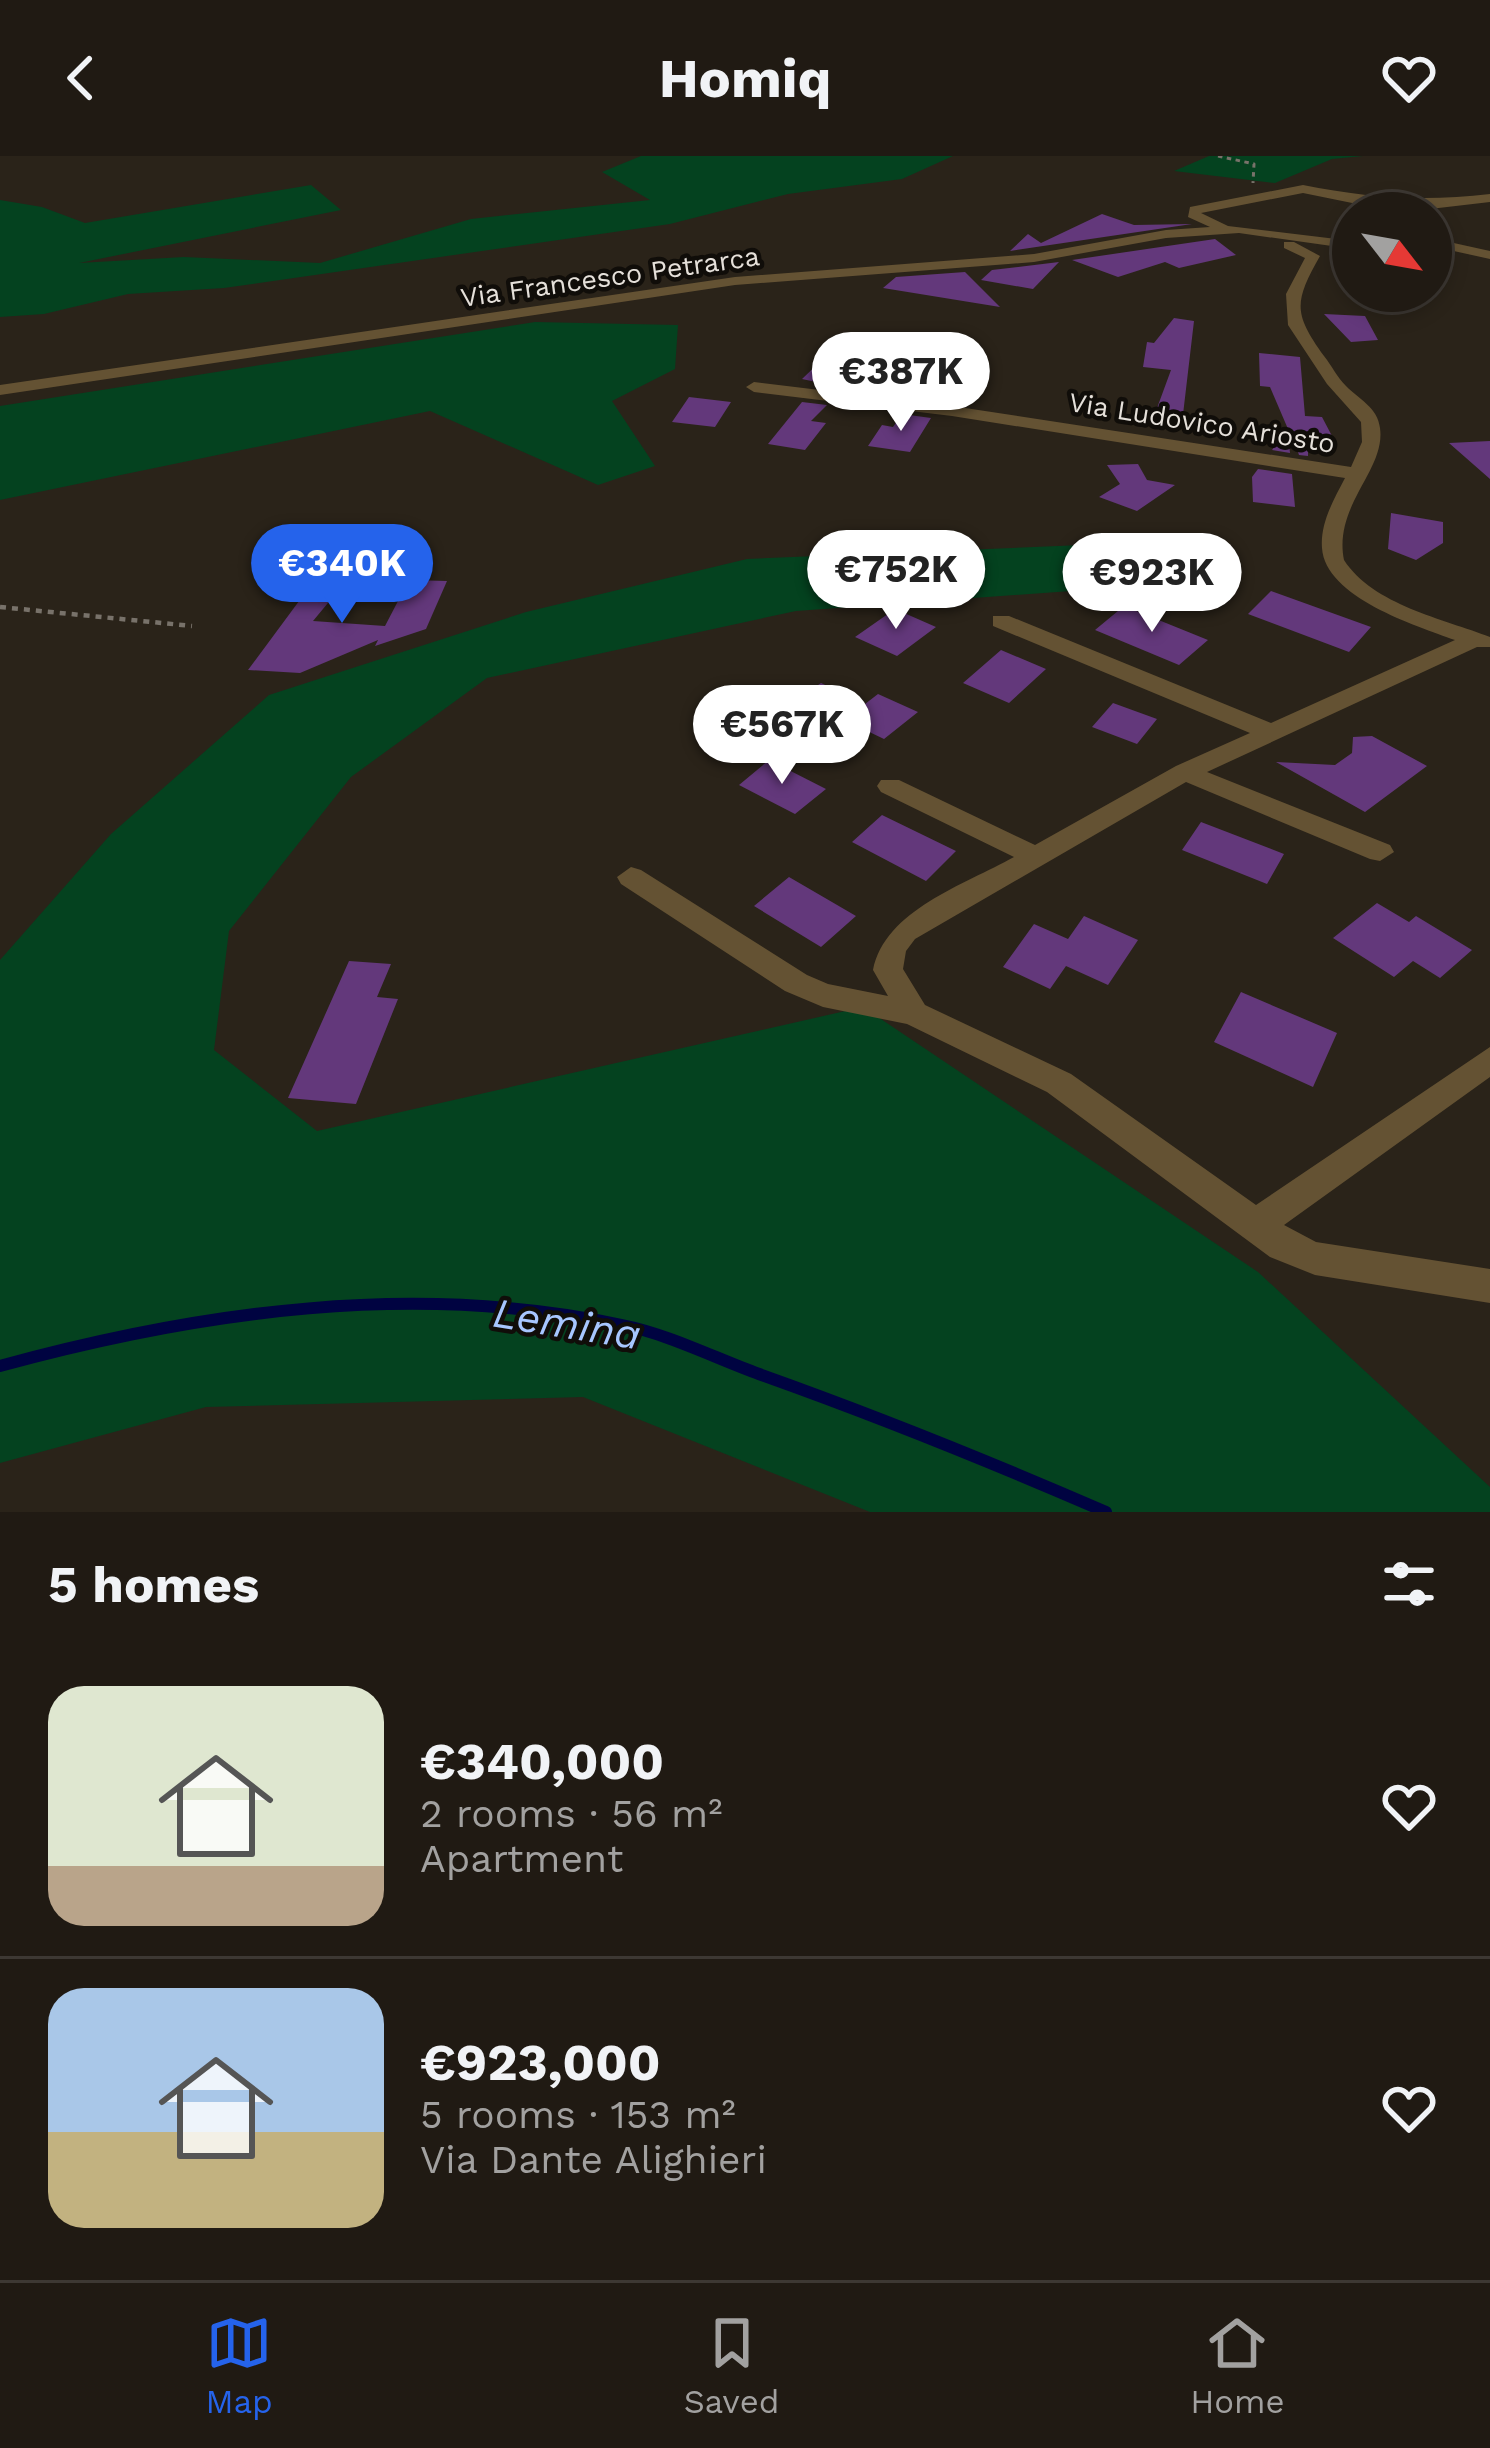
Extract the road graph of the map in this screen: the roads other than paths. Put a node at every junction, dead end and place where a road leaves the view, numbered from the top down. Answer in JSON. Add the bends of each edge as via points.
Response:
{"nodes":[{"id":1,"x":1490,"y":198,"type":"edge"},
{"id":2,"x":1228,"y":230,"type":"junction"},
{"id":3,"x":1332,"y":242,"type":"edge"},
{"id":4,"x":1452,"y":247,"type":"edge"},
{"id":5,"x":1490,"y":255,"type":"edge"},
{"id":6,"x":754,"y":387,"type":"dead end"},
{"id":7,"x":0,"y":390,"type":"edge"},
{"id":8,"x":1357,"y":474,"type":"junction"},
{"id":9,"x":1001,"y":621,"type":"dead end"},
{"id":10,"x":1483,"y":642,"type":"edge"},
{"id":11,"x":1268,"y":731,"type":"junction"},
{"id":12,"x":1185,"y":772,"type":"junction"},
{"id":13,"x":890,"y":786,"type":"dead end"},
{"id":14,"x":1380,"y":852,"type":"dead end"},
{"id":15,"x":1036,"y":857,"type":"junction"},
{"id":16,"x":632,"y":877,"type":"dead end"},
{"id":17,"x":914,"y":1013,"type":"junction"},
{"id":18,"x":1490,"y":1060,"type":"edge"},
{"id":19,"x":1255,"y":1226,"type":"junction"},
{"id":20,"x":1490,"y":1286,"type":"edge"}],
"edges":[{"from":1,"to":2,"type":"street","via":[[1430,205],[1303,189],[1195,210]]},
{"from":2,"to":3,"type":"street"},
{"from":2,"to":7,"type":"street","name":"Via Francesco Petrarca","via":[[1034,258],[735,281]]},
{"from":2,"to":8,"type":"street","via":[[1313,256],[1289,312],[1373,428]]},
{"from":4,"to":5,"type":"street"},
{"from":6,"to":8,"type":"street","name":"Via Ludovico Ariosto"},
{"from":8,"to":10,"type":"street","via":[[1332,537],[1334,563],[1375,598]]},
{"from":9,"to":11,"type":"street"},
{"from":10,"to":11,"type":"street"},
{"from":11,"to":12,"type":"street"},
{"from":12,"to":14,"type":"street"},
{"from":12,"to":15,"type":"street"},
{"from":13,"to":15,"type":"street"},
{"from":15,"to":17,"type":"street","via":[[905,932],[888,970]]},
{"from":16,"to":17,"type":"street","via":[[796,983]]},
{"from":17,"to":19,"type":"street","via":[[1059,1083]]},
{"from":18,"to":19,"type":"street"},
{"from":19,"to":20,"type":"street","via":[[1315,1258]]}]}
